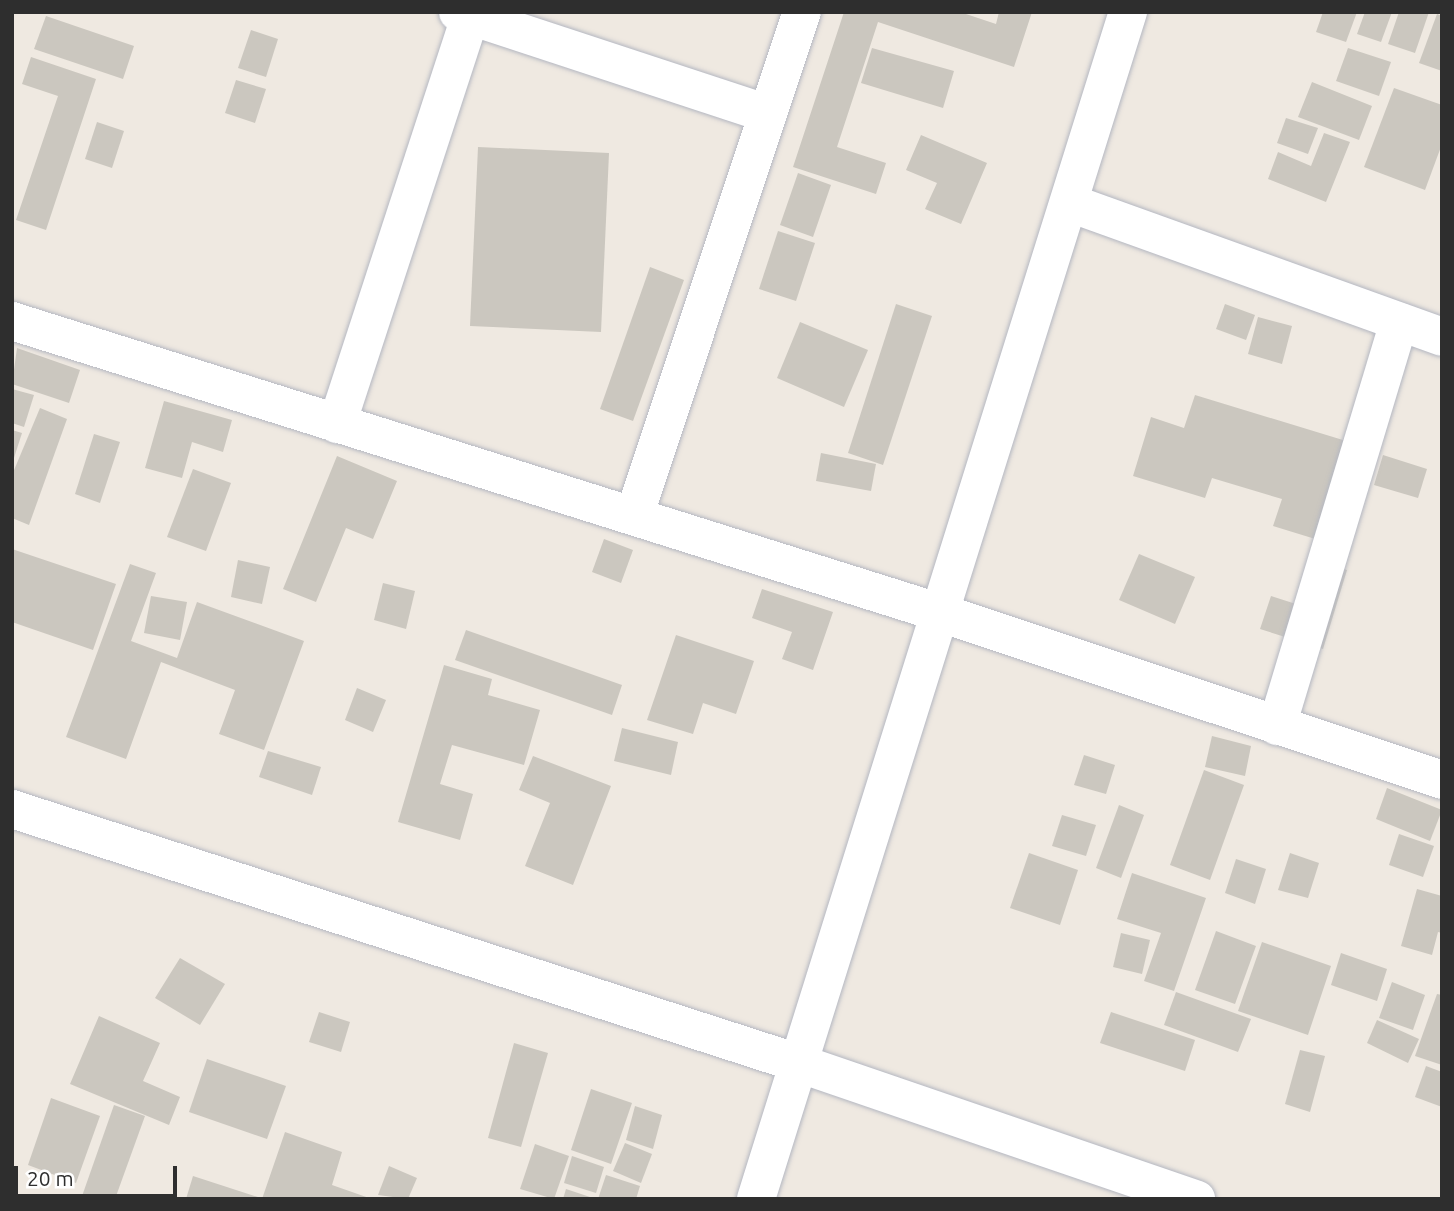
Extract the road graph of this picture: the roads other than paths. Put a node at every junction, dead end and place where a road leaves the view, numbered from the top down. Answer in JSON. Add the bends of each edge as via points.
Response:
{"nodes":[{"id":1,"x":802,"y":12,"type":"edge"},
{"id":2,"x":1128,"y":12,"type":"edge"},
{"id":3,"x":464,"y":14,"type":"edge"},
{"id":4,"x":768,"y":114,"type":"junction"},
{"id":5,"x":1070,"y":203,"type":"junction"},
{"id":6,"x":12,"y":321,"type":"edge"},
{"id":7,"x":1399,"y":322,"type":"junction"},
{"id":8,"x":1442,"y":337,"type":"edge"},
{"id":9,"x":337,"y":424,"type":"junction"},
{"id":10,"x":634,"y":516,"type":"junction"},
{"id":11,"x":941,"y":613,"type":"junction"},
{"id":12,"x":1277,"y":726,"type":"junction"},
{"id":13,"x":1442,"y":780,"type":"edge"},
{"id":14,"x":12,"y":809,"type":"edge"},
{"id":15,"x":798,"y":1063,"type":"junction"},
{"id":16,"x":756,"y":1199,"type":"edge"},
{"id":17,"x":1196,"y":1199,"type":"edge"}],
"edges":[{"from":1,"to":4,"type":"street"},
{"from":2,"to":5,"type":"street"},
{"from":3,"to":4,"type":"street"},
{"from":3,"to":9,"type":"street"},
{"from":4,"to":10,"type":"street"},
{"from":5,"to":7,"type":"street"},
{"from":5,"to":11,"type":"street"},
{"from":6,"to":9,"type":"street"},
{"from":7,"to":8,"type":"street"},
{"from":7,"to":12,"type":"street"},
{"from":9,"to":10,"type":"street"},
{"from":10,"to":11,"type":"street"},
{"from":11,"to":12,"type":"street"},
{"from":11,"to":15,"type":"street"},
{"from":12,"to":13,"type":"street"},
{"from":14,"to":15,"type":"street"},
{"from":15,"to":16,"type":"street"},
{"from":15,"to":17,"type":"street"}]}
